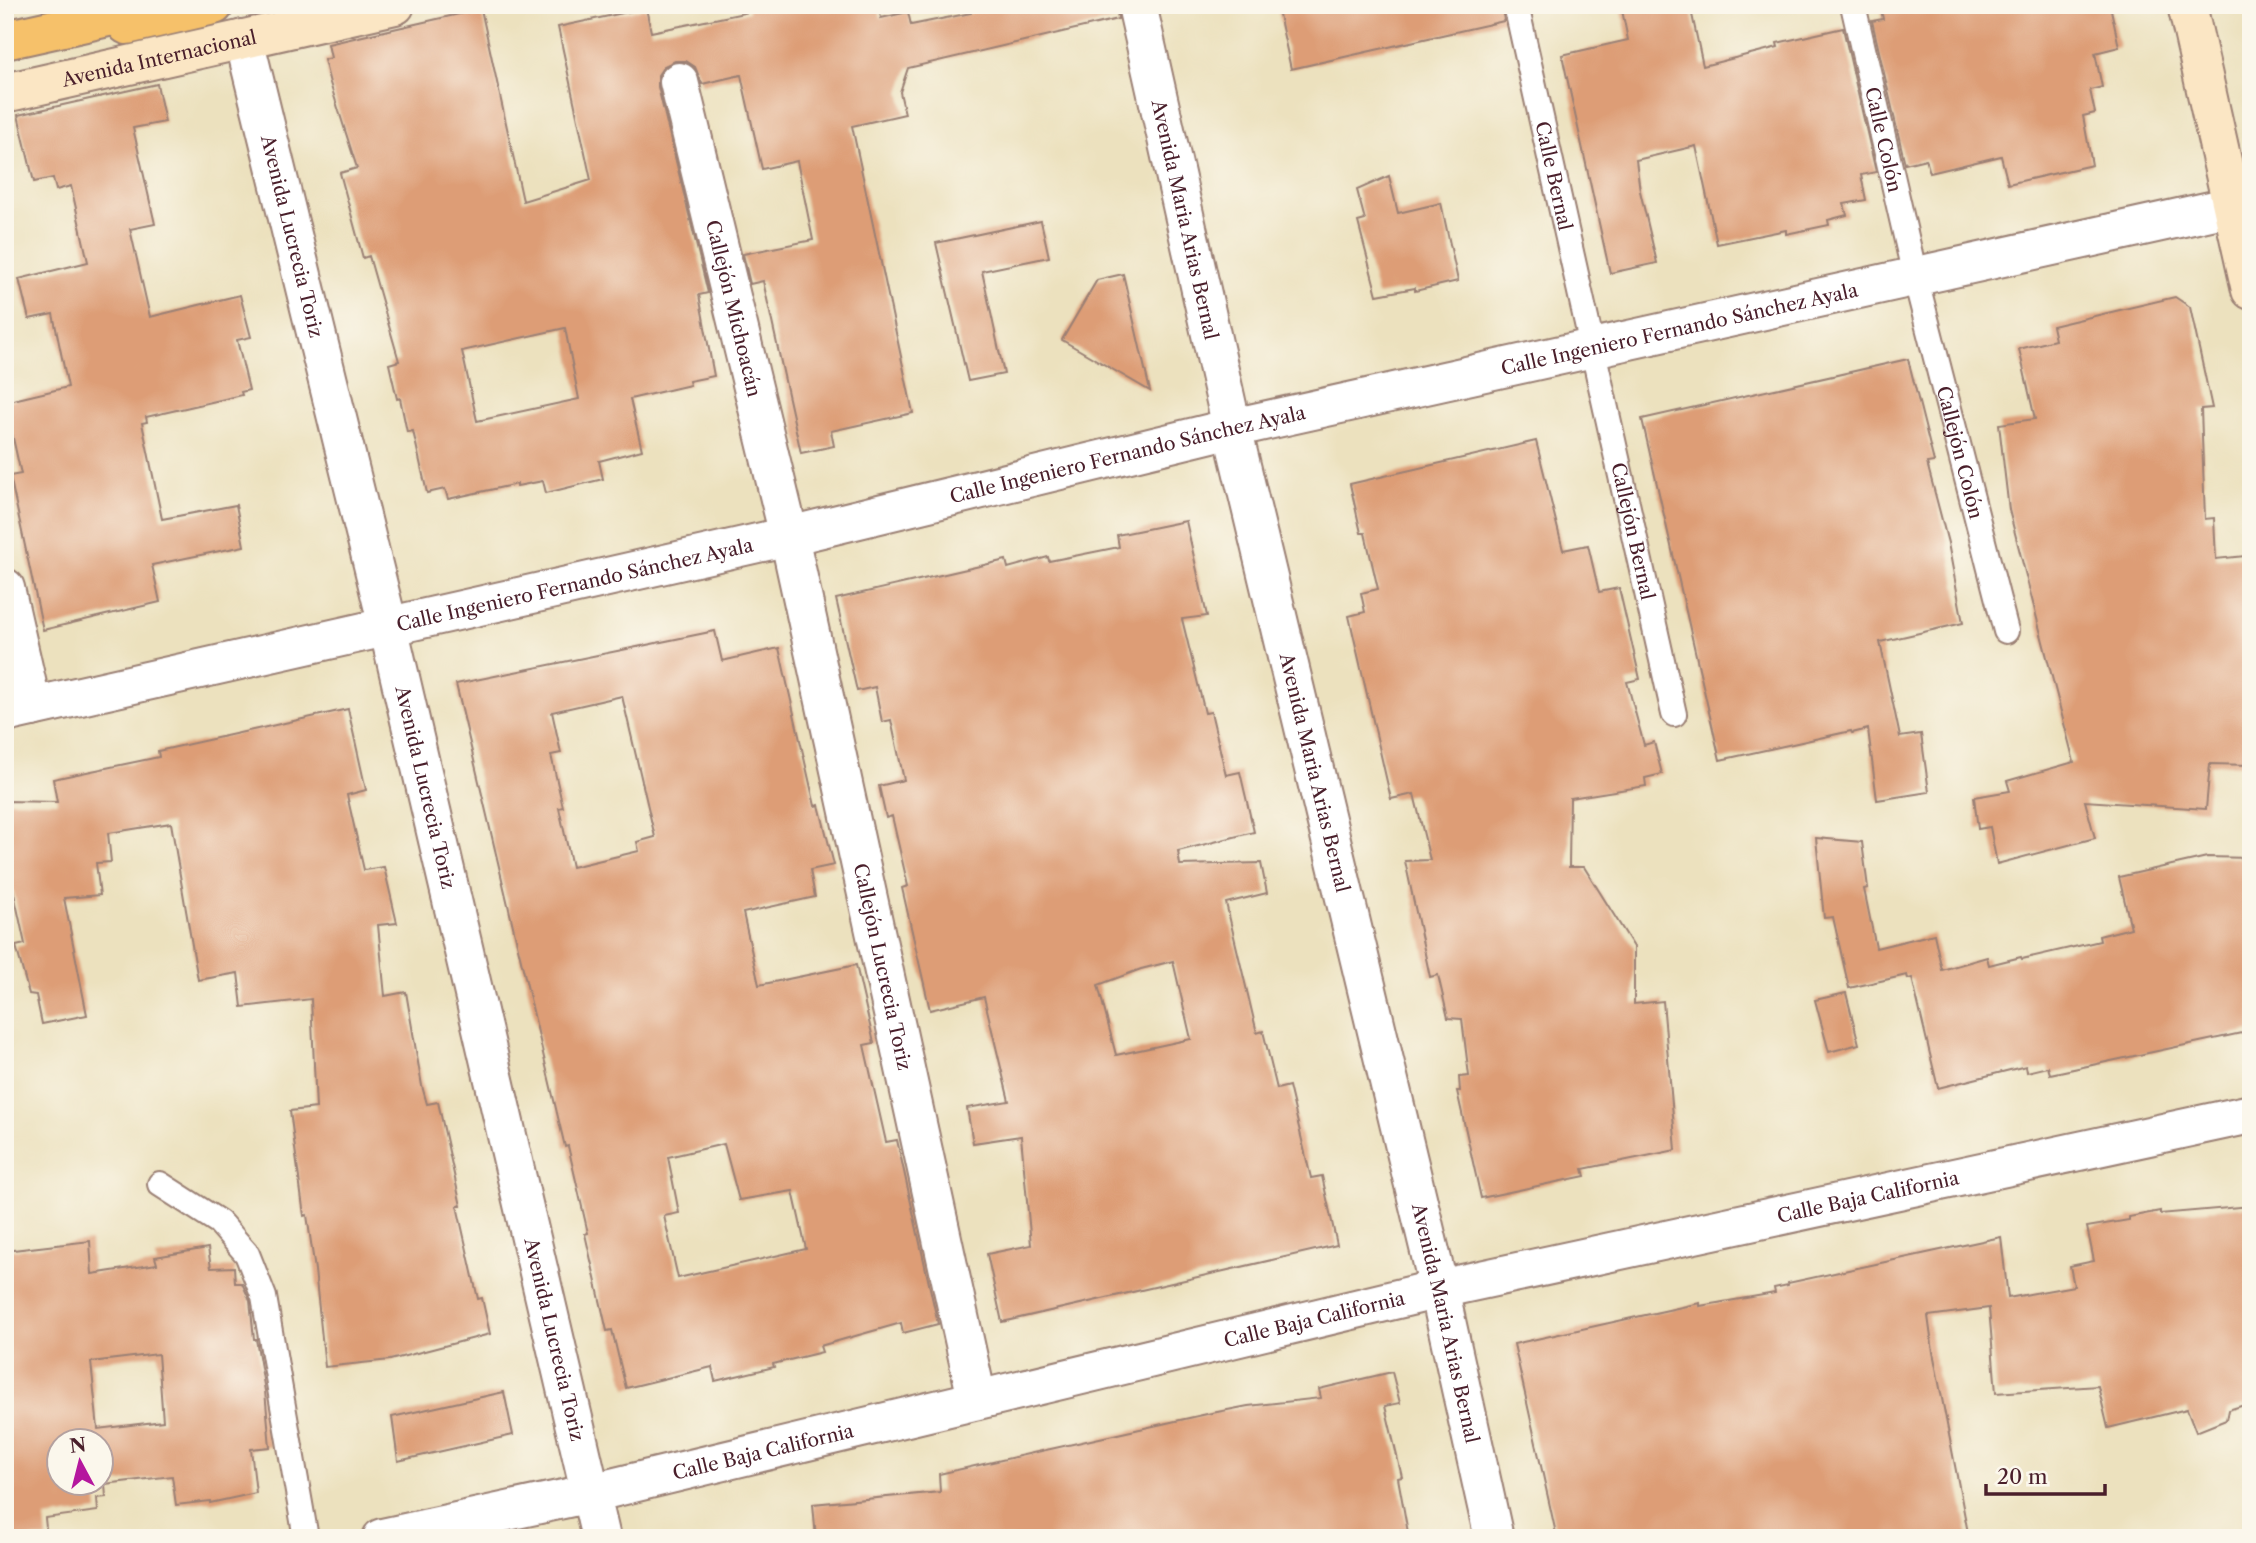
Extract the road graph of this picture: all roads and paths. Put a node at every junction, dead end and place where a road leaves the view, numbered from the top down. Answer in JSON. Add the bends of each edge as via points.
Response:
{"nodes":[{"id":1,"x":94,"y":5,"type":"edge"},
{"id":2,"x":162,"y":5,"type":"edge"},
{"id":3,"x":214,"y":5,"type":"edge"},
{"id":4,"x":395,"y":5,"type":"edge"},
{"id":5,"x":1137,"y":5,"type":"edge"},
{"id":6,"x":1516,"y":5,"type":"edge"},
{"id":7,"x":1853,"y":5,"type":"edge"},
{"id":8,"x":2187,"y":5,"type":"edge"},
{"id":9,"x":5,"y":25,"type":"edge"},
{"id":10,"x":244,"y":39,"type":"junction"},
{"id":11,"x":5,"y":40,"type":"edge"},
{"id":12,"x":5,"y":52,"type":"edge"},
{"id":13,"x":679,"y":82,"type":"dead end"},
{"id":14,"x":5,"y":93,"type":"edge"},
{"id":15,"x":2241,"y":204,"type":"edge"},
{"id":16,"x":1915,"y":276,"type":"junction"},
{"id":17,"x":2251,"y":290,"type":"edge"},
{"id":18,"x":1594,"y":348,"type":"junction"},
{"id":19,"x":1232,"y":428,"type":"junction"},
{"id":20,"x":789,"y":536,"type":"junction"},
{"id":21,"x":5,"y":587,"type":"edge"},
{"id":22,"x":388,"y":626,"type":"junction"},
{"id":23,"x":2006,"y":631,"type":"dead end"},
{"id":24,"x":19,"y":710,"type":"edge"},
{"id":25,"x":1674,"y":715,"type":"dead end"},
{"id":26,"x":2251,"y":1114,"type":"edge"},
{"id":27,"x":160,"y":1184,"type":"dead end"},
{"id":28,"x":1439,"y":1289,"type":"junction"},
{"id":29,"x":977,"y":1399,"type":"junction"},
{"id":30,"x":591,"y":1493,"type":"junction"},
{"id":31,"x":306,"y":1538,"type":"edge"},
{"id":32,"x":382,"y":1538,"type":"edge"},
{"id":33,"x":601,"y":1538,"type":"edge"},
{"id":34,"x":1494,"y":1538,"type":"edge"}],
"edges":[{"from":1,"to":9,"type":"highway"},
{"from":2,"to":11,"type":"highway"},
{"from":3,"to":12,"type":"highway","name":"Avenida Internacional"},
{"from":4,"to":10,"type":"main road","name":"Avenida Internacional"},
{"from":5,"to":19,"type":"street","name":"Avenida Maria Arias Bernal"},
{"from":6,"to":18,"type":"lane","name":"Calle Bernal"},
{"from":7,"to":16,"type":"lane","name":"Calle Colón"},
{"from":8,"to":15,"type":"main road"},
{"from":10,"to":14,"type":"main road","name":"Avenida Internacional"},
{"from":10,"to":22,"type":"street","name":"Avenida Lucrecia Toriz"},
{"from":13,"to":20,"type":"street","name":"Callejón Michoacán"},
{"from":15,"to":16,"type":"street","name":"Calle Ingeniero Fernando Sánchez Ayala"},
{"from":15,"to":17,"type":"main road"},
{"from":16,"to":18,"type":"street","name":"Calle Ingeniero Fernando Sánchez Ayala"},
{"from":16,"to":23,"type":"lane","name":"Callejón Colón"},
{"from":18,"to":19,"type":"street","name":"Calle Ingeniero Fernando Sánchez Ayala"},
{"from":18,"to":25,"type":"lane","name":"Callejón Bernal"},
{"from":19,"to":20,"type":"street","name":"Calle Ingeniero Fernando Sánchez Ayala"},
{"from":19,"to":28,"type":"street","name":"Avenida Maria Arias Bernal"},
{"from":20,"to":22,"type":"street","name":"Calle Ingeniero Fernando Sánchez Ayala"},
{"from":20,"to":29,"type":"street","name":"Callejón Lucrecia Toriz"},
{"from":21,"to":24,"type":"street"},
{"from":22,"to":24,"type":"street","name":"Calle Ingeniero Fernando Sánchez Ayala"},
{"from":22,"to":30,"type":"street","name":"Avenida Lucrecia Toriz"},
{"from":26,"to":28,"type":"street","name":"Calle Baja California"},
{"from":27,"to":31,"type":"lane","via":[[219,1222],[247,1254],[264,1297]]},
{"from":28,"to":29,"type":"street","name":"Calle Baja California"},
{"from":28,"to":34,"type":"street","name":"Avenida Maria Arias Bernal"},
{"from":29,"to":30,"type":"street","name":"Calle Baja California"},
{"from":30,"to":32,"type":"street","name":"Calle Baja California"},
{"from":30,"to":33,"type":"street","name":"Avenida Lucrecia Toriz"}]}
